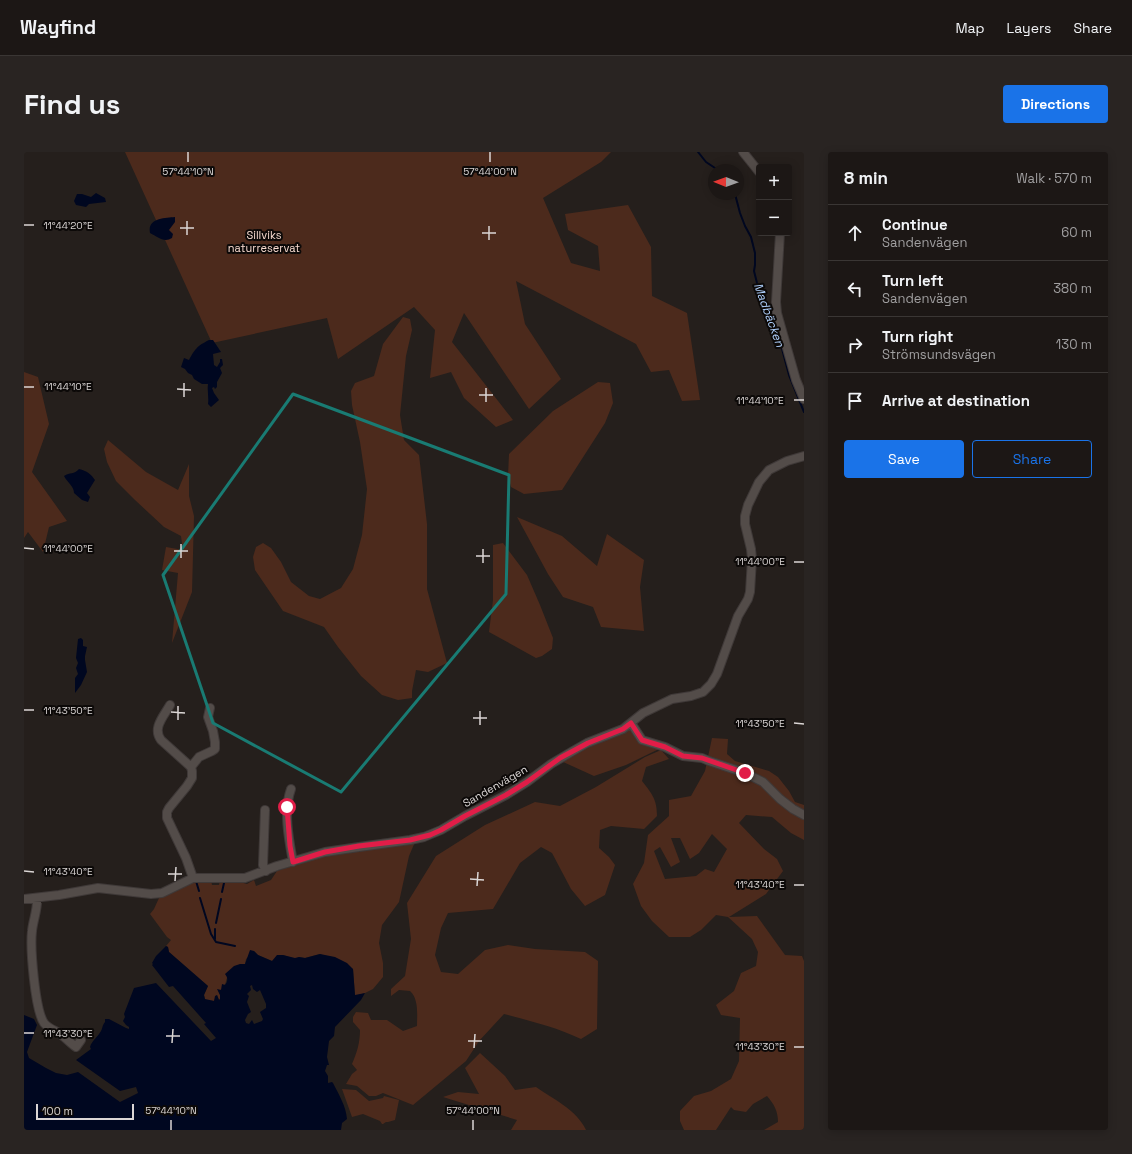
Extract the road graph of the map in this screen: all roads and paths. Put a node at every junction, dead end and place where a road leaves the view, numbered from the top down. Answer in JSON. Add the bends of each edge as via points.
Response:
{"nodes":[{"id":1,"x":743,"y":152,"type":"edge"},
{"id":2,"x":756,"y":168,"type":"edge"},
{"id":3,"x":780,"y":236,"type":"edge"},
{"id":4,"x":804,"y":399,"type":"edge"},
{"id":5,"x":804,"y":456,"type":"edge"},
{"id":6,"x":170,"y":705,"type":"dead end"},
{"id":7,"x":210,"y":708,"type":"dead end"},
{"id":8,"x":631,"y":723,"type":"junction"},
{"id":9,"x":191,"y":767,"type":"junction"},
{"id":10,"x":291,"y":789,"type":"dead end"},
{"id":11,"x":266,"y":810,"type":"dead end"},
{"id":12,"x":804,"y":815,"type":"edge"},
{"id":13,"x":293,"y":862,"type":"junction"},
{"id":14,"x":266,"y":871,"type":"junction"},
{"id":15,"x":193,"y":878,"type":"junction"},
{"id":16,"x":37,"y":898,"type":"junction"},
{"id":17,"x":24,"y":899,"type":"edge"},
{"id":18,"x":81,"y":1040,"type":"dead end"}],
"edges":[{"from":1,"to":2,"type":"street"},
{"from":3,"to":4,"type":"street","via":[[777,313]]},
{"from":5,"to":8,"type":"street","name":"Sandenvägen","via":[[786,461],[769,470],[758,482],[748,505],[744,524],[752,559],[750,592],[735,623],[723,661],[711,684],[699,694],[668,700],[643,713]]},
{"from":6,"to":9,"type":"street","via":[[157,728],[158,734],[161,740]]},
{"from":7,"to":9,"type":"street","via":[[208,717],[214,732],[215,749],[199,757]]},
{"from":8,"to":12,"type":"street","via":[[642,740],[683,756],[702,758],[763,782],[780,799]]},
{"from":8,"to":13,"type":"street","name":"Sandenvägen","via":[[560,758],[506,795],[430,835],[325,852]]},
{"from":9,"to":15,"type":"street","via":[[192,778],[169,808],[167,818]]},
{"from":10,"to":13,"type":"street","via":[[287,807]]},
{"from":11,"to":14,"type":"street","via":[[263,865]]},
{"from":13,"to":14,"type":"street","name":"Sandenvägen"},
{"from":14,"to":15,"type":"street","name":"Sandenvägen","via":[[245,878]]},
{"from":15,"to":16,"type":"street","name":"Sandenvägen","via":[[158,894],[98,888]]},
{"from":16,"to":17,"type":"street","name":"Sandenvägen"},
{"from":16,"to":18,"type":"street","via":[[31,932],[32,969],[39,1013],[48,1027],[76,1047]]}]}
